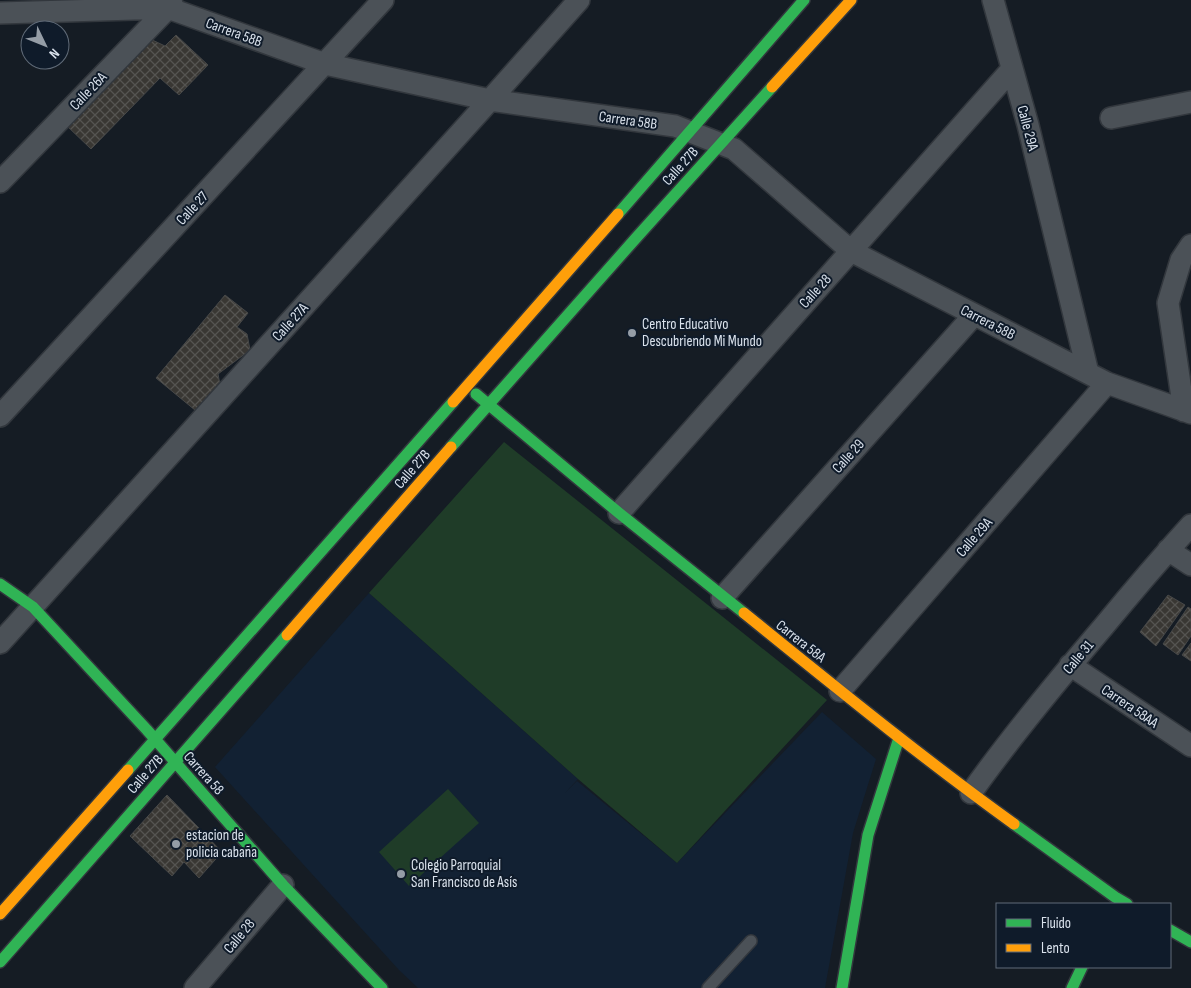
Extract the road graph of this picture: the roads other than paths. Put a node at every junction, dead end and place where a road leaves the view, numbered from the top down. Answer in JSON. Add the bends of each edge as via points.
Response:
{"nodes":[{"id":1,"x":383,"y":0,"type":"edge"},
{"id":2,"x":579,"y":0,"type":"edge"},
{"id":3,"x":804,"y":0,"type":"edge"},
{"id":4,"x":851,"y":0,"type":"edge"},
{"id":5,"x":993,"y":0,"type":"edge"},
{"id":6,"x":172,"y":4,"type":"edge"},
{"id":7,"x":0,"y":13,"type":"edge"},
{"id":8,"x":324,"y":64,"type":"junction"},
{"id":9,"x":1012,"y":69,"type":"junction"},
{"id":10,"x":490,"y":100,"type":"junction"},
{"id":11,"x":1191,"y":102,"type":"edge"},
{"id":12,"x":1111,"y":118,"type":"dead end"},
{"id":13,"x":690,"y":132,"type":"junction"},
{"id":14,"x":720,"y":143,"type":"junction"},
{"id":15,"x":0,"y":182,"type":"edge"},
{"id":16,"x":1191,"y":245,"type":"edge"},
{"id":17,"x":851,"y":251,"type":"junction"},
{"id":18,"x":974,"y":315,"type":"junction"},
{"id":19,"x":1088,"y":373,"type":"junction"},
{"id":20,"x":1108,"y":383,"type":"junction"},
{"id":21,"x":467,"y":387,"type":"junction"},
{"id":22,"x":488,"y":405,"type":"junction"},
{"id":23,"x":1188,"y":412,"type":"edge"},
{"id":24,"x":0,"y":416,"type":"edge"},
{"id":25,"x":618,"y":513,"type":"junction"},
{"id":26,"x":1191,"y":525,"type":"edge"},
{"id":27,"x":1168,"y":550,"type":"junction"},
{"id":28,"x":1191,"y":564,"type":"edge"},
{"id":29,"x":0,"y":584,"type":"edge"},
{"id":30,"x":722,"y":598,"type":"junction"},
{"id":31,"x":33,"y":607,"type":"junction"},
{"id":32,"x":0,"y":642,"type":"edge"},
{"id":33,"x":1070,"y":666,"type":"junction"},
{"id":34,"x":840,"y":691,"type":"junction"},
{"id":35,"x":899,"y":738,"type":"junction"},
{"id":36,"x":155,"y":740,"type":"junction"},
{"id":37,"x":1191,"y":746,"type":"edge"},
{"id":38,"x":175,"y":763,"type":"junction"},
{"id":39,"x":971,"y":793,"type":"junction"},
{"id":40,"x":283,"y":885,"type":"junction"},
{"id":41,"x":1113,"y":901,"type":"edge"},
{"id":42,"x":0,"y":914,"type":"edge"},
{"id":43,"x":1171,"y":931,"type":"edge"},
{"id":44,"x":751,"y":941,"type":"dead end"},
{"id":45,"x":1191,"y":942,"type":"edge"},
{"id":46,"x":0,"y":962,"type":"edge"},
{"id":47,"x":1082,"y":968,"type":"edge"},
{"id":48,"x":195,"y":988,"type":"edge"},
{"id":49,"x":382,"y":988,"type":"edge"},
{"id":50,"x":708,"y":988,"type":"edge"},
{"id":51,"x":842,"y":988,"type":"edge"},
{"id":52,"x":1072,"y":988,"type":"edge"}],
"edges":[{"from":1,"to":8,"type":"street","name":"Calle 27"},
{"from":2,"to":10,"type":"street","name":"Calle 27A"},
{"from":3,"to":13,"type":"main road","name":"Calle 27B"},
{"from":4,"to":14,"type":"main road","name":"Calle 27B"},
{"from":5,"to":9,"type":"street","name":"Calle 29A"},
{"from":6,"to":7,"type":"street","name":"Carrera 58B"},
{"from":6,"to":8,"type":"street","name":"Carrera 58B"},
{"from":6,"to":15,"type":"street","name":"Calle 26A"},
{"from":8,"to":10,"type":"street","name":"Carrera 58B"},
{"from":8,"to":24,"type":"street","name":"Calle 27"},
{"from":9,"to":17,"type":"street","name":"Calle 28"},
{"from":9,"to":19,"type":"street","name":"Calle 29A"},
{"from":10,"to":13,"type":"street","name":"Carrera 58B","via":[[675,126]]},
{"from":10,"to":31,"type":"street","name":"Calle 27A"},
{"from":11,"to":12,"type":"street"},
{"from":13,"to":14,"type":"street","name":"Carrera 58B"},
{"from":13,"to":21,"type":"main road","name":"Calle 27B"},
{"from":14,"to":17,"type":"street","name":"Carrera 58B","via":[[734,149]]},
{"from":14,"to":22,"type":"main road","name":"Calle 27B"},
{"from":16,"to":23,"type":"street","via":[[1181,260],[1168,303]]},
{"from":17,"to":18,"type":"street","name":"Carrera 58B"},
{"from":17,"to":25,"type":"street","name":"Calle 28"},
{"from":18,"to":19,"type":"street","name":"Carrera 58B"},
{"from":18,"to":30,"type":"street","name":"Calle 29"},
{"from":19,"to":20,"type":"street","name":"Carrera 58B"},
{"from":20,"to":23,"type":"street","name":"Carrera 58B"},
{"from":20,"to":34,"type":"street","name":"Calle 29A"},
{"from":21,"to":22,"type":"main road","name":"Carrera 58A"},
{"from":21,"to":36,"type":"main road","name":"Calle 27B"},
{"from":22,"to":25,"type":"main road","name":"Carrera 58A"},
{"from":22,"to":38,"type":"main road","name":"Calle 27B"},
{"from":25,"to":30,"type":"main road","name":"Carrera 58A"},
{"from":26,"to":27,"type":"street","name":"Calle 31"},
{"from":27,"to":28,"type":"street"},
{"from":27,"to":33,"type":"street","name":"Calle 31"},
{"from":29,"to":31,"type":"main road","name":"Carrera 58"},
{"from":30,"to":34,"type":"main road","name":"Carrera 58A"},
{"from":31,"to":32,"type":"street","name":"Calle 27A"},
{"from":31,"to":36,"type":"main road","name":"Carrera 58"},
{"from":33,"to":37,"type":"street","name":"Carrera 58AA"},
{"from":33,"to":39,"type":"street","name":"Calle 31"},
{"from":34,"to":35,"type":"main road","name":"Carrera 58A"},
{"from":35,"to":39,"type":"main road","name":"Carrera 58A"},
{"from":35,"to":51,"type":"main road","via":[[868,835]]},
{"from":36,"to":38,"type":"main road","name":"Carrera 58"},
{"from":36,"to":42,"type":"main road","name":"Calle 27B"},
{"from":38,"to":40,"type":"main road","name":"Carrera 58"},
{"from":38,"to":46,"type":"main road","name":"Calle 27B"},
{"from":39,"to":41,"type":"main road","name":"Carrera 58A"},
{"from":40,"to":48,"type":"street","name":"Calle 28"},
{"from":40,"to":49,"type":"main road","name":"Carrera 58"},
{"from":43,"to":45,"type":"main road"},
{"from":44,"to":50,"type":"lane"},
{"from":47,"to":52,"type":"main road"}]}
